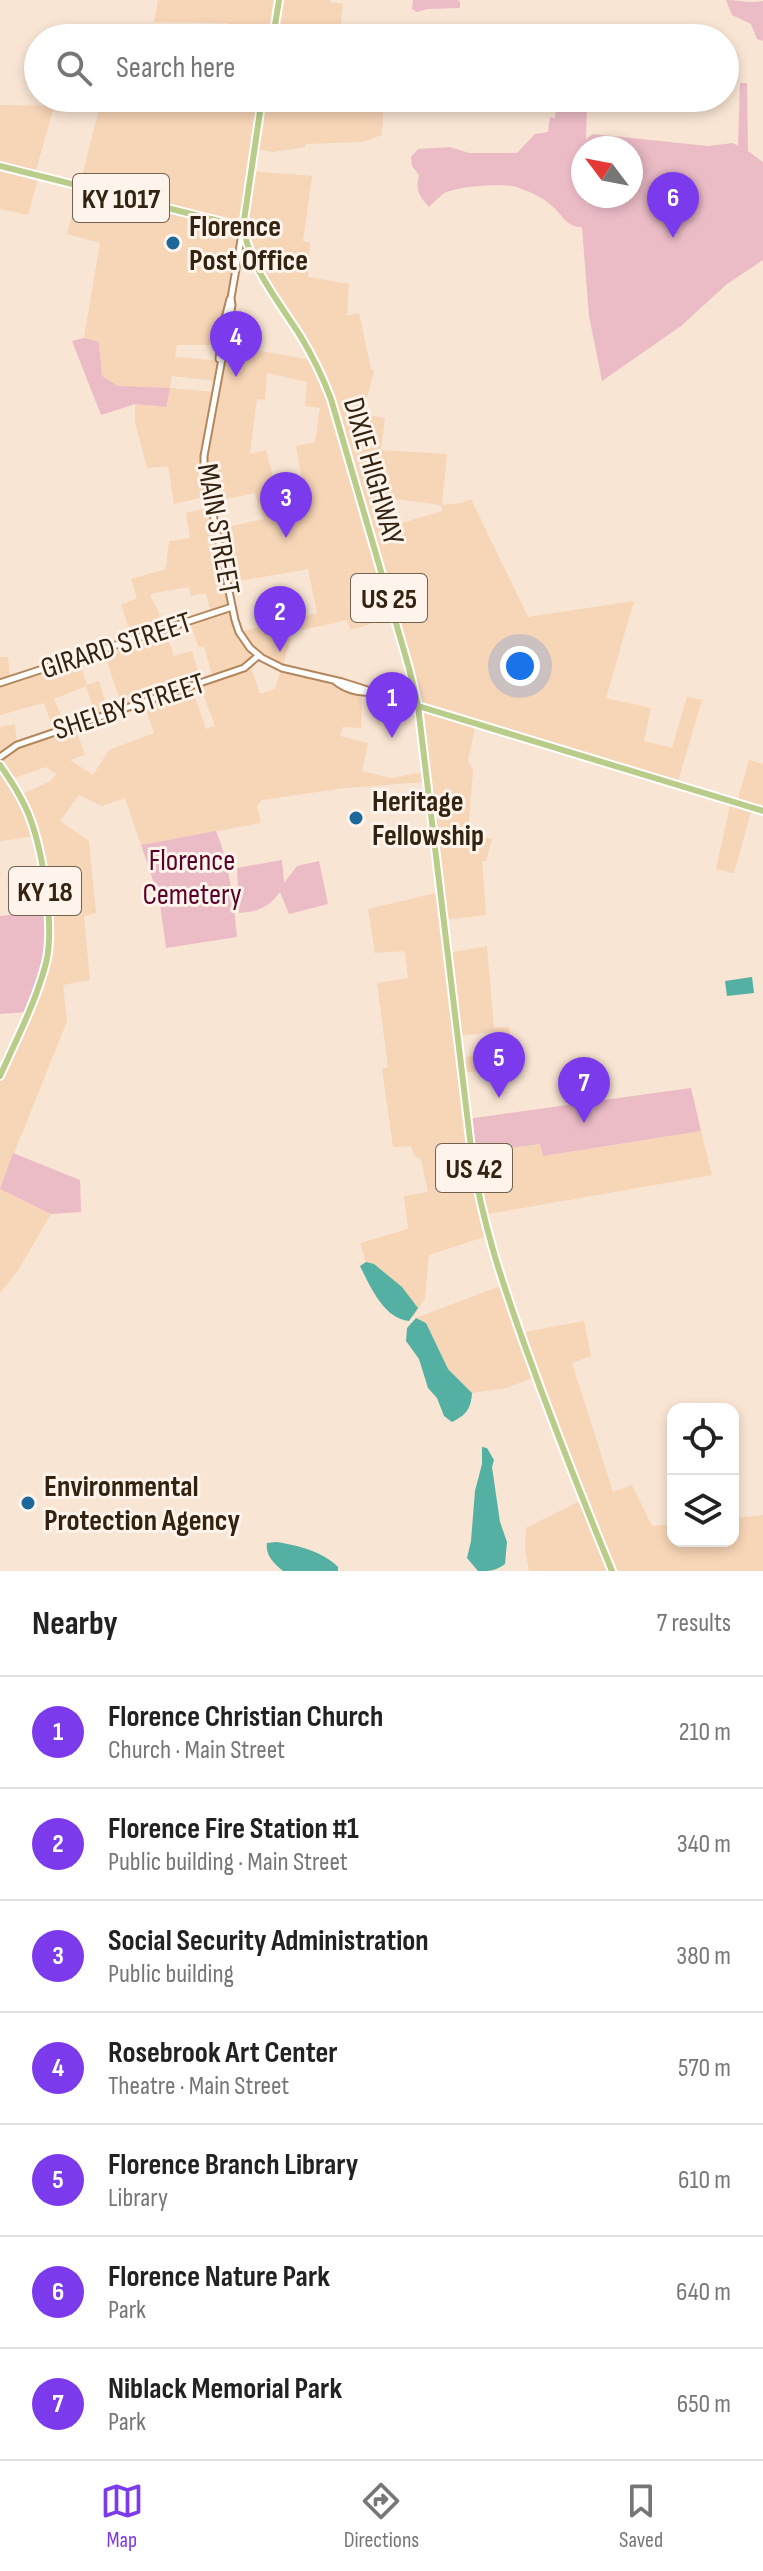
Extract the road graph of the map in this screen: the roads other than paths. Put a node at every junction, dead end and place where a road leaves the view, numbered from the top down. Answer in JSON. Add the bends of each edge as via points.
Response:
{"nodes":[{"id":1,"x":279,"y":0,"type":"edge"},
{"id":2,"x":275,"y":24,"type":"edge"},
{"id":3,"x":260,"y":112,"type":"edge"},
{"id":4,"x":0,"y":166,"type":"edge"},
{"id":5,"x":243,"y":227,"type":"junction"},
{"id":6,"x":232,"y":607,"type":"junction"},
{"id":7,"x":258,"y":656,"type":"junction"},
{"id":8,"x":0,"y":683,"type":"edge"},
{"id":9,"x":418,"y":706,"type":"junction"},
{"id":10,"x":0,"y":757,"type":"edge"},
{"id":11,"x":0,"y":765,"type":"edge"},
{"id":12,"x":763,"y":811,"type":"edge"},
{"id":13,"x":0,"y":1076,"type":"edge"},
{"id":14,"x":612,"y":1571,"type":"edge"}],
"edges":[{"from":1,"to":2,"type":"main road"},
{"from":3,"to":5,"type":"main road","name":"DIXIE HIGHWAY","number":"US 25"},
{"from":4,"to":5,"type":"main road","number":"KY 1017"},
{"from":5,"to":6,"type":"street","name":"MAIN STREET","via":[[204,456]]},
{"from":5,"to":9,"type":"main road","name":"DIXIE HIGHWAY","number":"US 25","via":[[254,262],[306,346],[331,399]]},
{"from":6,"to":7,"type":"street","name":"MAIN STREET","via":[[240,635]]},
{"from":6,"to":8,"type":"street","name":"GIRARD STREET"},
{"from":7,"to":9,"type":"street","via":[[286,670]]},
{"from":7,"to":10,"type":"street","name":"SHELBY STREET","via":[[244,668],[25,742]]},
{"from":9,"to":12,"type":"main road"},
{"from":9,"to":14,"type":"main road","number":"US 42","via":[[480,1209],[549,1413]]},
{"from":11,"to":13,"type":"main road","number":"KY 18","via":[[34,829],[49,937],[44,971]]}]}
